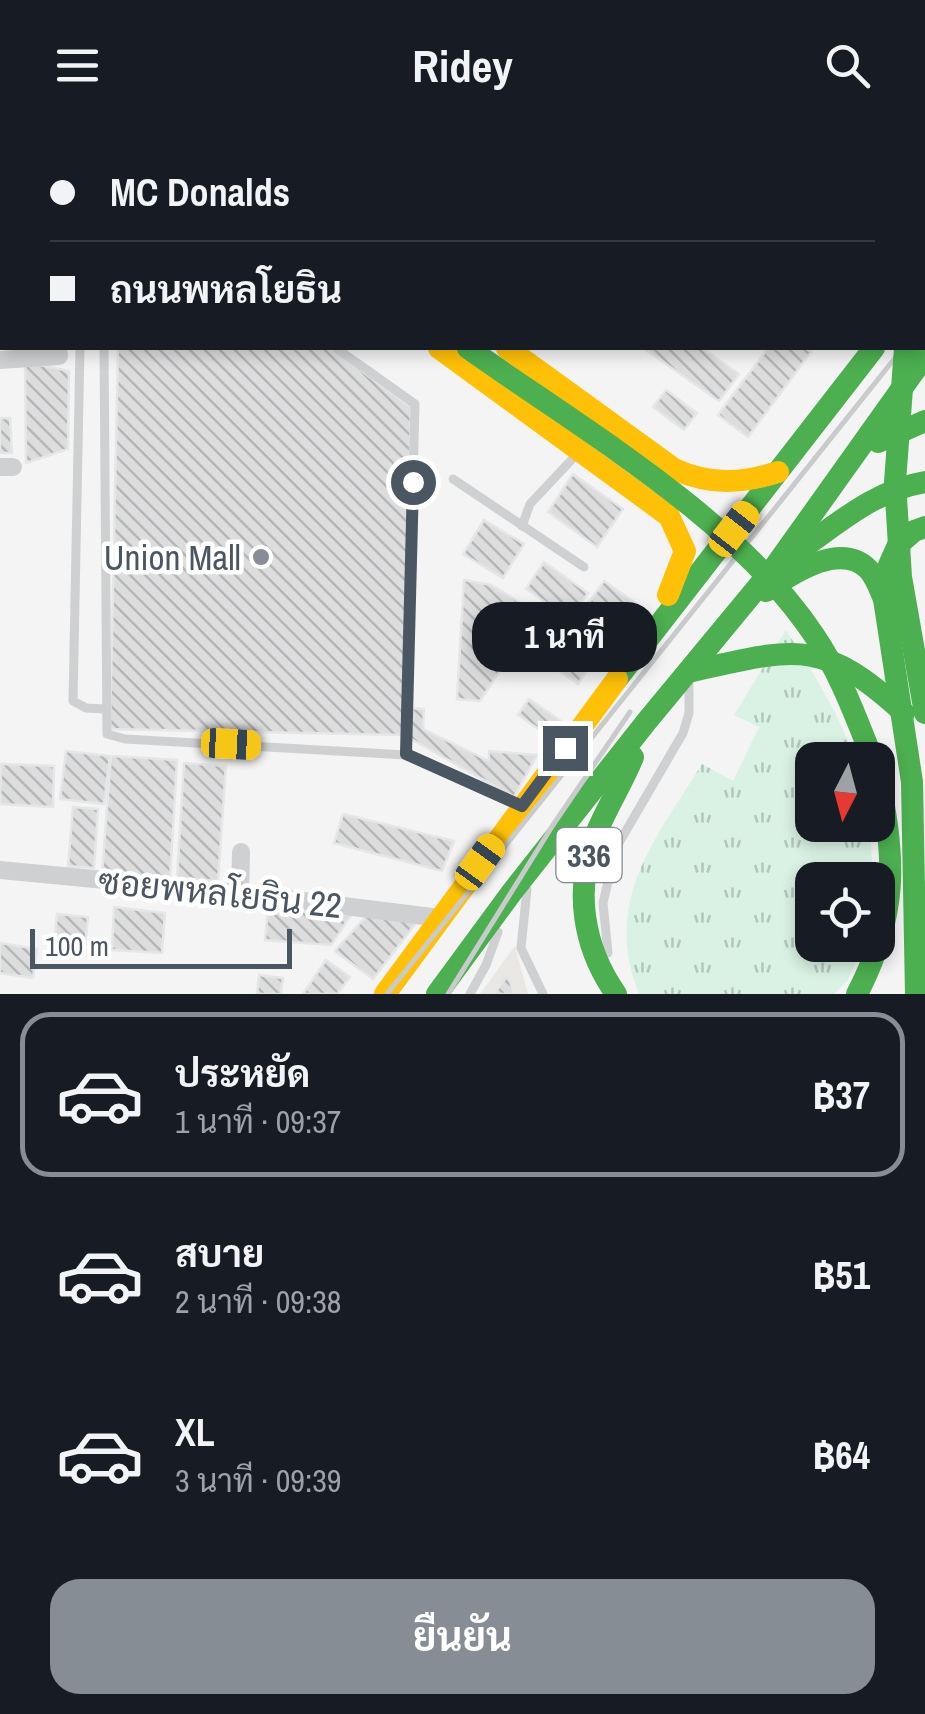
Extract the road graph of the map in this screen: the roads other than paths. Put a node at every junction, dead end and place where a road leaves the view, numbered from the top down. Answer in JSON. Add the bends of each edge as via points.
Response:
{"nodes":[{"id":1,"x":58,"y":350,"type":"edge"},
{"id":2,"x":80,"y":350,"type":"edge"},
{"id":3,"x":104,"y":350,"type":"edge"},
{"id":4,"x":339,"y":350,"type":"edge"},
{"id":5,"x":443,"y":350,"type":"edge"},
{"id":6,"x":471,"y":350,"type":"edge"},
{"id":7,"x":510,"y":350,"type":"edge"},
{"id":8,"x":849,"y":350,"type":"edge"},
{"id":9,"x":872,"y":350,"type":"edge"},
{"id":10,"x":906,"y":350,"type":"edge"},
{"id":11,"x":925,"y":356,"type":"edge"},
{"id":12,"x":0,"y":360,"type":"edge"},
{"id":13,"x":917,"y":375,"type":"edge"},
{"id":14,"x":825,"y":410,"type":"junction"},
{"id":15,"x":925,"y":421,"type":"edge"},
{"id":16,"x":582,"y":449,"type":"junction"},
{"id":17,"x":654,"y":454,"type":"junction"},
{"id":18,"x":856,"y":456,"type":"junction"},
{"id":19,"x":778,"y":472,"type":"junction"},
{"id":20,"x":454,"y":478,"type":"dead end"},
{"id":21,"x":925,"y":482,"type":"edge"},
{"id":22,"x":628,"y":483,"type":"junction"},
{"id":23,"x":522,"y":526,"type":"junction"},
{"id":24,"x":925,"y":526,"type":"edge"},
{"id":25,"x":776,"y":565,"type":"junction"},
{"id":26,"x":584,"y":567,"type":"dead end"},
{"id":27,"x":884,"y":599,"type":"junction"},
{"id":28,"x":743,"y":606,"type":"junction"},
{"id":29,"x":647,"y":639,"type":"junction"},
{"id":30,"x":688,"y":672,"type":"junction"},
{"id":31,"x":106,"y":709,"type":"junction"},
{"id":32,"x":914,"y":713,"type":"edge"},
{"id":33,"x":647,"y":721,"type":"junction"},
{"id":34,"x":866,"y":742,"type":"edge"},
{"id":35,"x":406,"y":754,"type":"junction"},
{"id":36,"x":522,"y":806,"type":"junction"},
{"id":37,"x":890,"y":842,"type":"edge"},
{"id":38,"x":242,"y":852,"type":"dead end"},
{"id":39,"x":0,"y":870,"type":"edge"},
{"id":40,"x":529,"y":872,"type":"junction"},
{"id":41,"x":512,"y":892,"type":"junction"},
{"id":42,"x":240,"y":893,"type":"junction"},
{"id":43,"x":440,"y":918,"type":"junction"},
{"id":44,"x":385,"y":994,"type":"edge"},
{"id":45,"x":437,"y":994,"type":"edge"},
{"id":46,"x":470,"y":994,"type":"edge"},
{"id":47,"x":543,"y":994,"type":"edge"},
{"id":48,"x":616,"y":994,"type":"edge"},
{"id":49,"x":626,"y":994,"type":"edge"},
{"id":50,"x":857,"y":994,"type":"edge"},
{"id":51,"x":916,"y":994,"type":"edge"}],
"edges":[{"from":1,"to":12,"type":"street","via":[[59,356]]},
{"from":2,"to":31,"type":"lane","via":[[73,701]]},
{"from":3,"to":31,"type":"lane"},
{"from":4,"to":35,"type":"lane","via":[[414,404]]},
{"from":5,"to":16,"type":"main road"},
{"from":6,"to":34,"type":"main road","bridge":true,"via":[[700,512],[758,568],[814,636]]},
{"from":7,"to":17,"type":"main road"},
{"from":8,"to":14,"type":"main road"},
{"from":9,"to":14,"type":"main road"},
{"from":10,"to":32,"type":"main road","bridge":true,"via":[[896,482]]},
{"from":11,"to":13,"type":"main road"},
{"from":13,"to":18,"type":"main road"},
{"from":14,"to":19,"type":"main road"},
{"from":15,"to":18,"type":"main road"},
{"from":16,"to":22,"type":"main road"},
{"from":16,"to":23,"type":"lane","via":[[530,504]]},
{"from":17,"to":19,"type":"main road","via":[[694,478],[723,484]]},
{"from":17,"to":22,"type":"main road","via":[[652,477]]},
{"from":18,"to":25,"type":"main road"},
{"from":19,"to":29,"type":"main road"},
{"from":20,"to":23,"type":"lane"},
{"from":21,"to":25,"type":"main road","via":[[870,499]]},
{"from":22,"to":29,"type":"main road","via":[[669,516],[685,550]]},
{"from":23,"to":26,"type":"lane"},
{"from":24,"to":27,"type":"main road","via":[[903,539],[891,557]]},
{"from":25,"to":28,"type":"main road"},
{"from":27,"to":28,"type":"main road","via":[[870,570],[827,558]]},
{"from":27,"to":32,"type":"main road"},
{"from":28,"to":30,"type":"main road"},
{"from":29,"to":36,"type":"main road"},
{"from":30,"to":32,"type":"main road","via":[[810,652],[852,667]]},
{"from":30,"to":33,"type":"main road"},
{"from":30,"to":49,"type":"lane","via":[[683,733],[616,848],[603,903],[608,953]]},
{"from":31,"to":35,"type":"lane","via":[[107,734],[114,737]]},
{"from":32,"to":51,"type":"main road"},
{"from":33,"to":40,"type":"main road"},
{"from":33,"to":48,"type":"main road","number":"336","via":[[590,849],[586,881],[591,950]]},
{"from":35,"to":36,"type":"lane"},
{"from":36,"to":43,"type":"main road"},
{"from":37,"to":50,"type":"main road","via":[[893,887],[885,936]]},
{"from":38,"to":42,"type":"street"},
{"from":39,"to":42,"type":"street","name":"ซอยพหลโยธิน 22"},
{"from":40,"to":41,"type":"main road"},
{"from":40,"to":47,"type":"lane","via":[[521,948]]},
{"from":41,"to":45,"type":"main road"},
{"from":41,"to":46,"type":"lane"},
{"from":42,"to":43,"type":"street","name":"ซอยพหลโยธิน 22"},
{"from":43,"to":44,"type":"main road"}]}
